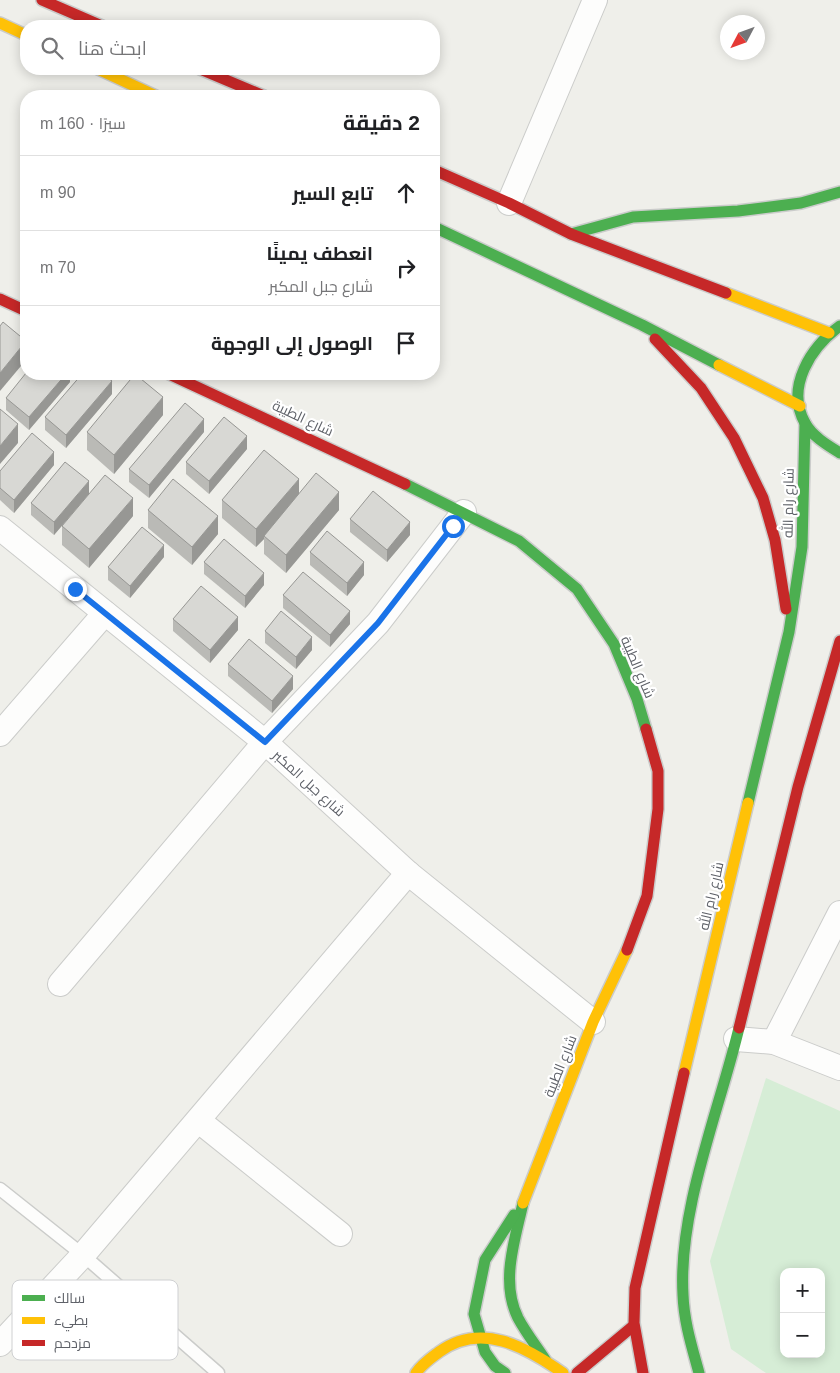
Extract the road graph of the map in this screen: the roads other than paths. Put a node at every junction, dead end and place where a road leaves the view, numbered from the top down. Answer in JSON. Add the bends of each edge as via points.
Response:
{"nodes":[{"id":1,"x":42,"y":0,"type":"edge"},
{"id":2,"x":596,"y":0,"type":"edge"},
{"id":3,"x":88,"y":20,"type":"edge"},
{"id":4,"x":0,"y":23,"type":"edge"},
{"id":5,"x":20,"y":32,"type":"edge"},
{"id":6,"x":111,"y":75,"type":"edge"},
{"id":7,"x":214,"y":75,"type":"edge"},
{"id":8,"x":143,"y":90,"type":"edge"},
{"id":9,"x":250,"y":90,"type":"edge"},
{"id":10,"x":440,"y":173,"type":"edge"},
{"id":11,"x":840,"y":192,"type":"edge"},
{"id":12,"x":509,"y":203,"type":"junction"},
{"id":13,"x":440,"y":230,"type":"edge"},
{"id":14,"x":571,"y":234,"type":"junction"},
{"id":15,"x":0,"y":300,"type":"edge"},
{"id":16,"x":20,"y":308,"type":"edge"},
{"id":17,"x":642,"y":325,"type":"junction"},
{"id":18,"x":840,"y":326,"type":"edge"},
{"id":19,"x":829,"y":332,"type":"junction"},
{"id":20,"x":182,"y":380,"type":"edge"},
{"id":21,"x":800,"y":406,"type":"junction"},
{"id":22,"x":805,"y":423,"type":"junction"},
{"id":23,"x":840,"y":453,"type":"edge"},
{"id":24,"x":464,"y":512,"type":"junction"},
{"id":25,"x":0,"y":528,"type":"edge"},
{"id":26,"x":105,"y":613,"type":"junction"},
{"id":27,"x":789,"y":632,"type":"junction"},
{"id":28,"x":840,"y":640,"type":"edge"},
{"id":29,"x":836,"y":697,"type":"dead end"},
{"id":30,"x":0,"y":734,"type":"edge"},
{"id":31,"x":265,"y":742,"type":"junction"},
{"id":32,"x":809,"y":747,"type":"junction"},
{"id":33,"x":408,"y":873,"type":"junction"},
{"id":34,"x":840,"y":913,"type":"edge"},
{"id":35,"x":60,"y":984,"type":"dead end"},
{"id":36,"x":593,"y":1022,"type":"junction"},
{"id":37,"x":736,"y":1039,"type":"junction"},
{"id":38,"x":774,"y":1042,"type":"junction"},
{"id":39,"x":840,"y":1068,"type":"edge"},
{"id":40,"x":199,"y":1121,"type":"junction"},
{"id":41,"x":0,"y":1189,"type":"edge"},
{"id":42,"x":523,"y":1201,"type":"junction"},
{"id":43,"x":340,"y":1234,"type":"dead end"},
{"id":44,"x":83,"y":1255,"type":"junction"},
{"id":45,"x":60,"y":1280,"type":"edge"},
{"id":46,"x":112,"y":1280,"type":"edge"},
{"id":47,"x":632,"y":1328,"type":"junction"},
{"id":48,"x":12,"y":1331,"type":"edge"},
{"id":49,"x":479,"y":1335,"type":"junction"},
{"id":50,"x":178,"y":1338,"type":"edge"},
{"id":51,"x":0,"y":1344,"type":"edge"},
{"id":52,"x":546,"y":1361,"type":"junction"},
{"id":53,"x":218,"y":1373,"type":"edge"},
{"id":54,"x":416,"y":1373,"type":"edge"},
{"id":55,"x":505,"y":1373,"type":"edge"},
{"id":56,"x":563,"y":1373,"type":"edge"},
{"id":57,"x":577,"y":1373,"type":"edge"},
{"id":58,"x":642,"y":1373,"type":"edge"},
{"id":59,"x":699,"y":1373,"type":"edge"}],
"edges":[{"from":1,"to":3,"type":"main road"},
{"from":2,"to":12,"type":"street"},
{"from":4,"to":5,"type":"main road"},
{"from":6,"to":8,"type":"main road"},
{"from":7,"to":9,"type":"main road"},
{"from":10,"to":12,"type":"main road"},
{"from":11,"to":14,"type":"main road","via":[[801,203],[738,211],[633,217]]},
{"from":12,"to":14,"type":"main road"},
{"from":13,"to":17,"type":"main road"},
{"from":14,"to":19,"type":"main road"},
{"from":15,"to":16,"type":"main road"},
{"from":17,"to":21,"type":"main road"},
{"from":17,"to":27,"type":"main road","via":[[701,388],[734,438],[751,472],[763,498],[775,540]]},
{"from":18,"to":19,"type":"main road"},
{"from":19,"to":21,"type":"main road","via":[[805,367],[800,385]]},
{"from":20,"to":24,"type":"main road","name":"شارع الطيبة"},
{"from":21,"to":22,"type":"main road"},
{"from":22,"to":23,"type":"main road","via":[[825,444]]},
{"from":22,"to":27,"type":"main road","name":"شارع رام الله","via":[[802,547]]},
{"from":24,"to":31,"type":"street","via":[[378,623]]},
{"from":24,"to":36,"type":"main road","name":"شارع الطيبة","via":[[518,540],[577,589],[614,644],[637,699],[658,771],[658,809],[646,896],[626,951]]},
{"from":25,"to":26,"type":"street","name":"شارع جبل المكبر"},
{"from":26,"to":30,"type":"street"},
{"from":26,"to":31,"type":"street","name":"شارع جبل المكبر"},
{"from":27,"to":47,"type":"main road","name":"شارع رام الله","via":[[637,1273]]},
{"from":28,"to":32,"type":"main road"},
{"from":29,"to":32,"type":"main road"},
{"from":31,"to":33,"type":"street","name":"شارع جبل المكبر"},
{"from":31,"to":35,"type":"street"},
{"from":32,"to":37,"type":"main road"},
{"from":33,"to":36,"type":"street","name":"شارع جبل المكبر"},
{"from":33,"to":40,"type":"street"},
{"from":34,"to":38,"type":"street"},
{"from":36,"to":42,"type":"main road","name":"شارع الطيبة"},
{"from":37,"to":38,"type":"street"},
{"from":37,"to":59,"type":"main road","via":[[700,1174],[683,1269],[684,1322]]},
{"from":38,"to":39,"type":"street"},
{"from":40,"to":43,"type":"street"},
{"from":40,"to":44,"type":"street"},
{"from":41,"to":44,"type":"lane"},
{"from":42,"to":49,"type":"main road","name":"شارع الطيبة","via":[[485,1260],[474,1314]]},
{"from":42,"to":52,"type":"main road","name":"شارع الطيبة","via":[[509,1270],[511,1297],[518,1318]]},
{"from":44,"to":45,"type":"street"},
{"from":44,"to":46,"type":"lane"},
{"from":47,"to":57,"type":"main road"},
{"from":47,"to":58,"type":"main road","name":"شارع رام الله"},
{"from":48,"to":51,"type":"street"},
{"from":49,"to":52,"type":"main road","via":[[520,1347]]},
{"from":49,"to":54,"type":"main road","via":[[466,1336],[439,1350]]},
{"from":49,"to":55,"type":"main road","name":"شارع الطيبة","via":[[485,1352]]},
{"from":50,"to":53,"type":"lane"},
{"from":52,"to":56,"type":"main road"}]}
